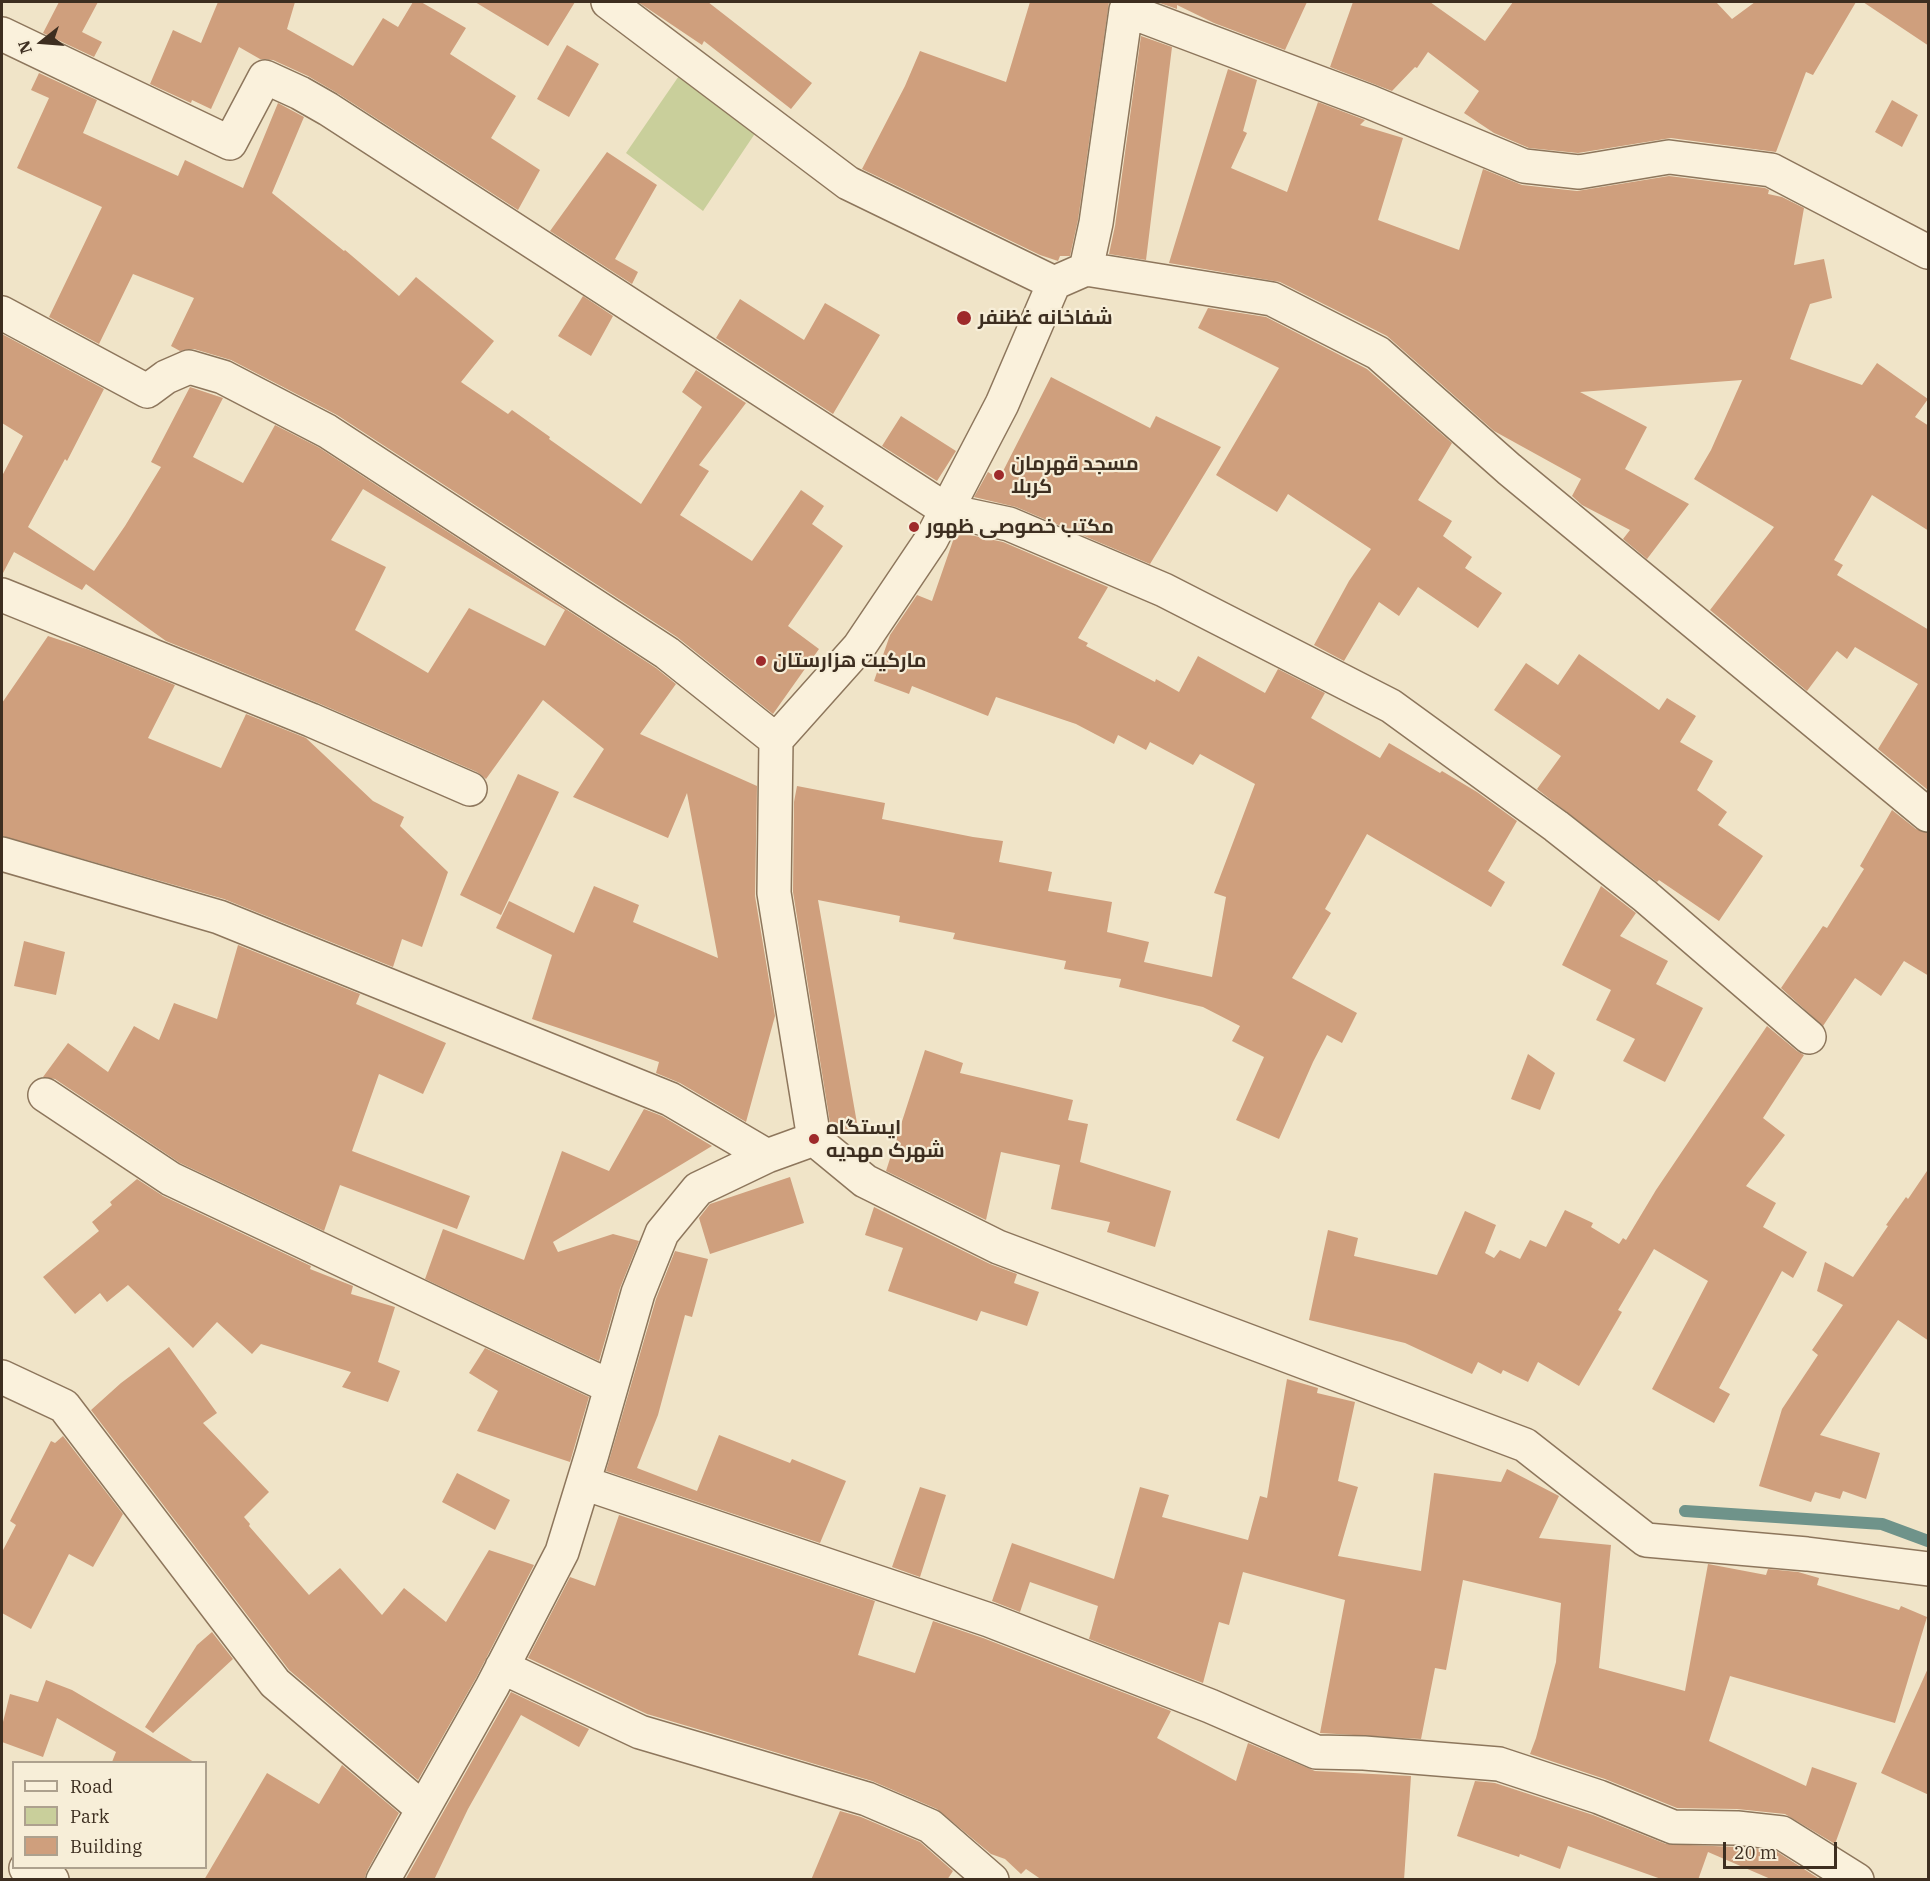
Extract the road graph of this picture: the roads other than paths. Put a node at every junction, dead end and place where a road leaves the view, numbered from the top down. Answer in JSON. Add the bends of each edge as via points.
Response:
{"nodes":[{"id":1,"x":608,"y":2,"type":"edge"},
{"id":2,"x":1127,"y":6,"type":"edge"},
{"id":3,"x":2,"y":34,"type":"edge"},
{"id":4,"x":1929,"y":252,"type":"edge"},
{"id":5,"x":1086,"y":269,"type":"junction"},
{"id":6,"x":1054,"y":283,"type":"junction"},
{"id":7,"x":2,"y":313,"type":"edge"},
{"id":8,"x":948,"y":511,"type":"junction"},
{"id":9,"x":2,"y":595,"type":"edge"},
{"id":10,"x":776,"y":740,"type":"junction"},
{"id":11,"x":470,"y":789,"type":"dead end"},
{"id":12,"x":1929,"y":814,"type":"edge"},
{"id":13,"x":2,"y":854,"type":"edge"},
{"id":14,"x":1809,"y":1037,"type":"dead end"},
{"id":15,"x":45,"y":1095,"type":"dead end"},
{"id":16,"x":814,"y":1139,"type":"junction"},
{"id":17,"x":767,"y":1156,"type":"junction"},
{"id":18,"x":2,"y":1377,"type":"edge"},
{"id":19,"x":611,"y":1387,"type":"junction"},
{"id":20,"x":584,"y":1483,"type":"junction"},
{"id":21,"x":1929,"y":1569,"type":"edge"},
{"id":22,"x":502,"y":1667,"type":"junction"},
{"id":23,"x":423,"y":1809,"type":"junction"},
{"id":24,"x":28,"y":1869,"type":"edge"},
{"id":25,"x":52,"y":1880,"type":"edge"},
{"id":26,"x":383,"y":1880,"type":"edge"},
{"id":27,"x":992,"y":1880,"type":"edge"},
{"id":28,"x":1857,"y":1880,"type":"edge"}],
"edges":[{"from":1,"to":6,"type":"street","via":[[848,183]]},
{"from":2,"to":4,"type":"street","via":[[1524,166],[1579,172],[1669,157],[1771,170]]},
{"from":2,"to":5,"type":"street","via":[[1098,213]]},
{"from":3,"to":8,"type":"street","via":[[230,143],[265,77],[300,93]]},
{"from":5,"to":6,"type":"street"},
{"from":5,"to":12,"type":"street","via":[[1272,299],[1378,353],[1509,469]]},
{"from":6,"to":8,"type":"street","via":[[1002,404]]},
{"from":7,"to":10,"type":"street","via":[[147,391],[189,367],[224,377],[327,431],[667,653]]},
{"from":8,"to":10,"type":"street","via":[[859,647]]},
{"from":8,"to":14,"type":"street","via":[[1009,524],[1164,590],[1391,706],[1645,896]]},
{"from":9,"to":11,"type":"street"},
{"from":10,"to":16,"type":"street","via":[[774,893]]},
{"from":13,"to":17,"type":"street","via":[[219,917],[670,1099]]},
{"from":15,"to":19,"type":"street","via":[[171,1179]]},
{"from":16,"to":17,"type":"street"},
{"from":16,"to":21,"type":"street","via":[[865,1181],[998,1247],[1525,1445],[1646,1540]]},
{"from":17,"to":19,"type":"street","via":[[698,1189],[663,1233],[638,1293]]},
{"from":18,"to":23,"type":"street","via":[[64,1406],[275,1683]]},
{"from":19,"to":20,"type":"street"},
{"from":20,"to":22,"type":"street","via":[[562,1551]]},
{"from":20,"to":28,"type":"street","via":[[990,1620],[1316,1752],[1499,1764],[1599,1797],[1673,1827],[1782,1833]]},
{"from":22,"to":23,"type":"street"},
{"from":22,"to":27,"type":"street","via":[[640,1732],[877,1803],[930,1826]]},
{"from":23,"to":26,"type":"street"},
{"from":24,"to":25,"type":"street"}]}
